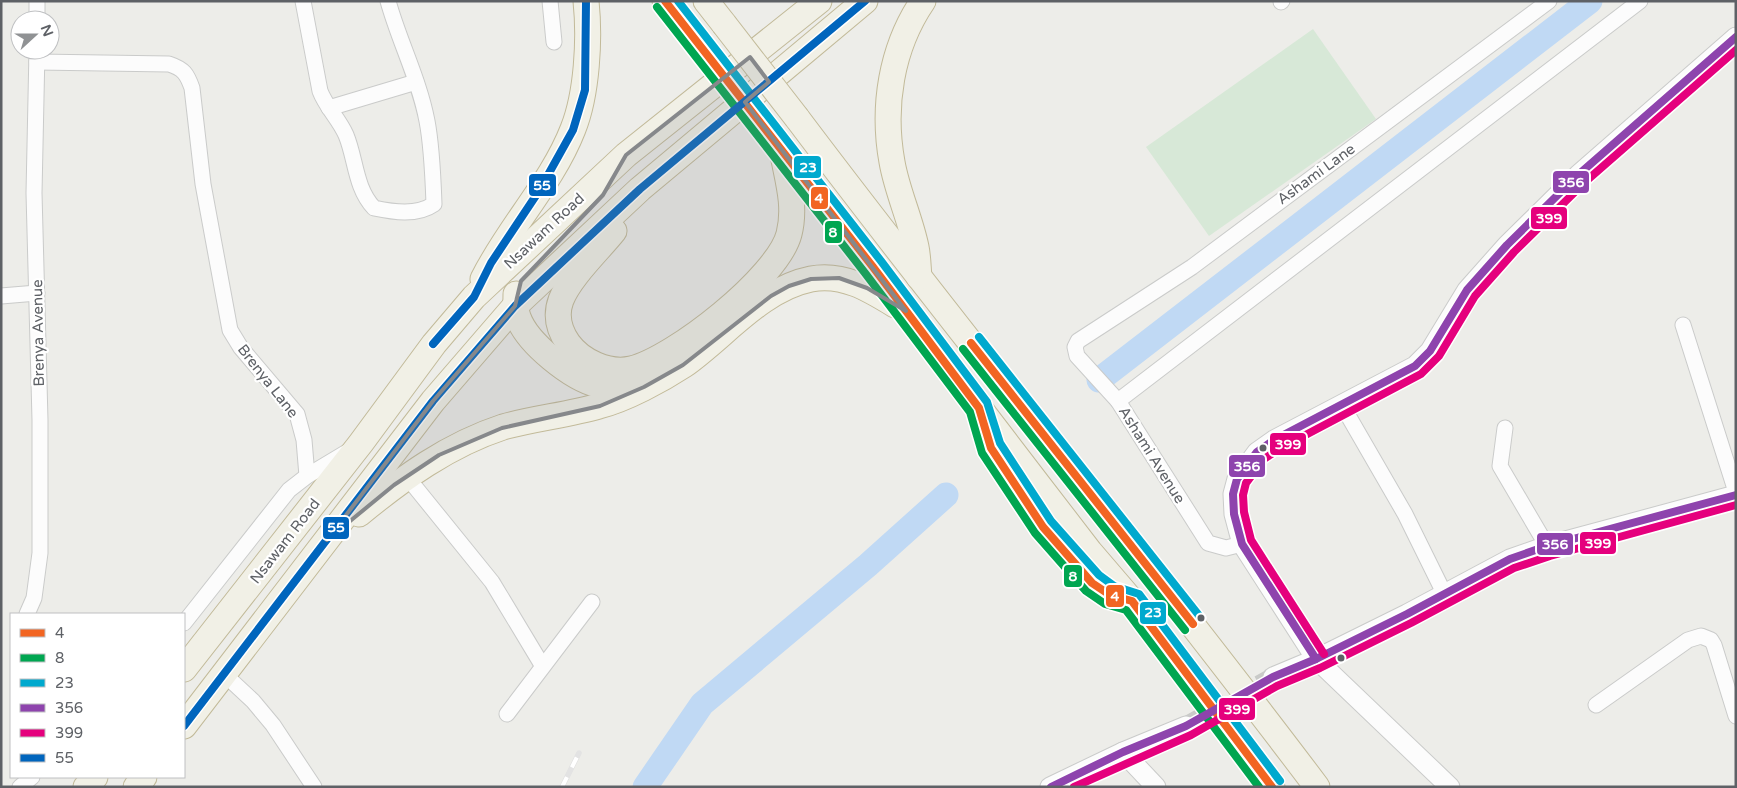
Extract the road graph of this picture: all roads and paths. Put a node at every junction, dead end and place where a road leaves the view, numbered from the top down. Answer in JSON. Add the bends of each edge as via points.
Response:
{"nodes":[{"id":1,"x":303,"y":1,"type":"edge"},
{"id":2,"x":388,"y":1,"type":"edge"},
{"id":3,"x":550,"y":1,"type":"edge"},
{"id":4,"x":586,"y":1,"type":"edge"},
{"id":5,"x":665,"y":1,"type":"edge"},
{"id":6,"x":706,"y":1,"type":"edge"},
{"id":7,"x":819,"y":1,"type":"edge"},
{"id":8,"x":865,"y":1,"type":"edge"},
{"id":9,"x":923,"y":1,"type":"edge"},
{"id":10,"x":1549,"y":1,"type":"edge"},
{"id":11,"x":1640,"y":1,"type":"edge"},
{"id":12,"x":1736,"y":37,"type":"edge"},
{"id":13,"x":554,"y":42,"type":"dead end"},
{"id":14,"x":60,"y":57,"type":"edge"},
{"id":15,"x":37,"y":60,"type":"edge"},
{"id":16,"x":416,"y":82,"type":"junction"},
{"id":17,"x":329,"y":108,"type":"junction"},
{"id":18,"x":777,"y":143,"type":"junction"},
{"id":19,"x":626,"y":155,"type":"junction"},
{"id":20,"x":640,"y":189,"type":"junction"},
{"id":21,"x":919,"y":277,"type":"junction"},
{"id":22,"x":37,"y":293,"type":"junction"},
{"id":23,"x":1,"y":296,"type":"edge"},
{"id":24,"x":474,"y":297,"type":"junction"},
{"id":25,"x":515,"y":306,"type":"junction"},
{"id":26,"x":906,"y":311,"type":"junction"},
{"id":27,"x":1683,"y":325,"type":"dead end"},
{"id":28,"x":1078,"y":341,"type":"joint"},
{"id":29,"x":639,"y":389,"type":"junction"},
{"id":30,"x":1118,"y":401,"type":"junction"},
{"id":31,"x":1342,"y":405,"type":"junction"},
{"id":32,"x":1505,"y":428,"type":"dead end"},
{"id":33,"x":361,"y":443,"type":"junction"},
{"id":34,"x":307,"y":476,"type":"junction"},
{"id":35,"x":407,"y":476,"type":"junction"},
{"id":36,"x":1736,"y":493,"type":"edge"},
{"id":37,"x":327,"y":540,"type":"junction"},
{"id":38,"x":1242,"y":544,"type":"junction"},
{"id":39,"x":1547,"y":546,"type":"junction"},
{"id":40,"x":1444,"y":593,"type":"junction"},
{"id":41,"x":592,"y":602,"type":"dead end"},
{"id":42,"x":27,"y":613,"type":"edge"},
{"id":43,"x":185,"y":622,"type":"edge"},
{"id":44,"x":1316,"y":659,"type":"junction"},
{"id":45,"x":542,"y":665,"type":"junction"},
{"id":46,"x":185,"y":668,"type":"edge"},
{"id":47,"x":224,"y":674,"type":"junction"},
{"id":48,"x":1273,"y":677,"type":"tunnel mouth"},
{"id":49,"x":1734,"y":700,"type":"edge"},
{"id":50,"x":1596,"y":705,"type":"dead end"},
{"id":51,"x":507,"y":714,"type":"dead end"},
{"id":52,"x":1736,"y":716,"type":"edge"},
{"id":53,"x":185,"y":725,"type":"edge"},
{"id":54,"x":1186,"y":726,"type":"tunnel mouth"},
{"id":55,"x":1123,"y":752,"type":"junction"},
{"id":56,"x":31,"y":778,"type":"edge"},
{"id":57,"x":20,"y":787,"type":"edge"},
{"id":58,"x":314,"y":787,"type":"edge"},
{"id":59,"x":1050,"y":787,"type":"edge"},
{"id":60,"x":1156,"y":787,"type":"edge"},
{"id":61,"x":1272,"y":787,"type":"edge"},
{"id":62,"x":1316,"y":787,"type":"edge"},
{"id":63,"x":1450,"y":787,"type":"edge"}],
"edges":[{"from":1,"to":17,"type":"street","via":[[320,91]]},
{"from":2,"to":16,"type":"street"},
{"from":3,"to":13,"type":"street"},
{"from":4,"to":24,"type":"highway","via":[[585,90],[573,130],[539,191],[491,262]]},
{"from":5,"to":18,"type":"highway","bridge":true},
{"from":6,"to":21,"type":"highway","bridge":true},
{"from":7,"to":19,"type":"highway","name":"Nsawam Road"},
{"from":8,"to":20,"type":"highway"},
{"from":9,"to":21,"type":"highway","via":[[902,39],[888,103],[892,162],[916,248]]},
{"from":10,"to":28,"type":"street","name":"Ashami Lane","via":[[1192,267]]},
{"from":11,"to":30,"type":"street"},
{"from":12,"to":31,"type":"street","via":[[1578,175],[1507,245],[1468,290],[1430,351],[1415,366]]},
{"from":14,"to":34,"type":"street","name":"Brenya Lane","via":[[169,64],[182,68],[188,76],[230,330],[241,348],[297,414],[304,440]]},
{"from":15,"to":22,"type":"street","name":"Brenya Avenue","via":[[34,193]]},
{"from":16,"to":17,"type":"street"},
{"from":16,"to":17,"type":"street","via":[[427,121],[434,204],[430,207],[408,212],[374,208],[362,191],[347,136]]},
{"from":18,"to":20,"type":"highway","via":[[793,211],[789,236],[777,256],[756,284],[712,322],[654,360],[631,369],[614,370],[591,363],[574,350],[560,331],[558,316],[561,300],[573,281],[619,226]]},
{"from":18,"to":26,"type":"highway"},
{"from":19,"to":24,"type":"highway","name":"Nsawam Road"},
{"from":19,"to":25,"type":"highway","via":[[604,195],[521,281]]},
{"from":20,"to":25,"type":"highway"},
{"from":21,"to":62,"type":"highway","via":[[1220,658]]},
{"from":22,"to":23,"type":"street"},
{"from":22,"to":42,"type":"street","name":"Brenya Avenue","via":[[40,553],[34,598]]},
{"from":24,"to":33,"type":"highway","name":"Nsawam Road","via":[[434,344]]},
{"from":25,"to":29,"type":"highway","via":[[526,333],[559,363],[598,385]]},
{"from":25,"to":37,"type":"highway","via":[[433,401]]},
{"from":26,"to":29,"type":"highway","via":[[868,288],[839,278],[812,279],[771,296],[683,365]]},
{"from":26,"to":61,"type":"highway","via":[[979,408],[991,448],[1050,535],[1089,581],[1109,596],[1132,601]]},
{"from":27,"to":36,"type":"street"},
{"from":28,"to":30,"type":"street","name":"Ashami Avenue","via":[[1075,347],[1077,356]]},
{"from":29,"to":35,"type":"highway","via":[[600,406],[502,428],[440,455]]},
{"from":30,"to":38,"type":"street","name":"Ashami Avenue","via":[[1208,543],[1226,548]]},
{"from":31,"to":38,"type":"street","via":[[1274,440],[1245,466],[1233,494],[1234,514]]},
{"from":31,"to":40,"type":"street","via":[[1405,514]]},
{"from":32,"to":39,"type":"street","via":[[1500,466]]},
{"from":33,"to":34,"type":"street"},
{"from":33,"to":46,"type":"highway","name":"Nsawam Road"},
{"from":34,"to":43,"type":"street","via":[[289,490]]},
{"from":35,"to":37,"type":"highway"},
{"from":35,"to":45,"type":"street","via":[[492,582]]},
{"from":36,"to":39,"type":"street"},
{"from":37,"to":47,"type":"highway"},
{"from":38,"to":44,"type":"street"},
{"from":39,"to":40,"type":"street","via":[[1510,560]]},
{"from":40,"to":44,"type":"street"},
{"from":41,"to":45,"type":"street"},
{"from":44,"to":48,"type":"street"},
{"from":44,"to":63,"type":"street"},
{"from":45,"to":51,"type":"street"},
{"from":47,"to":53,"type":"highway"},
{"from":47,"to":58,"type":"street","via":[[273,725]]},
{"from":49,"to":50,"type":"street","via":[[1714,645],[1701,636],[1688,640]]},
{"from":49,"to":52,"type":"street"},
{"from":54,"to":55,"type":"street"},
{"from":55,"to":59,"type":"street"},
{"from":55,"to":60,"type":"street"},
{"from":56,"to":57,"type":"street"}]}
